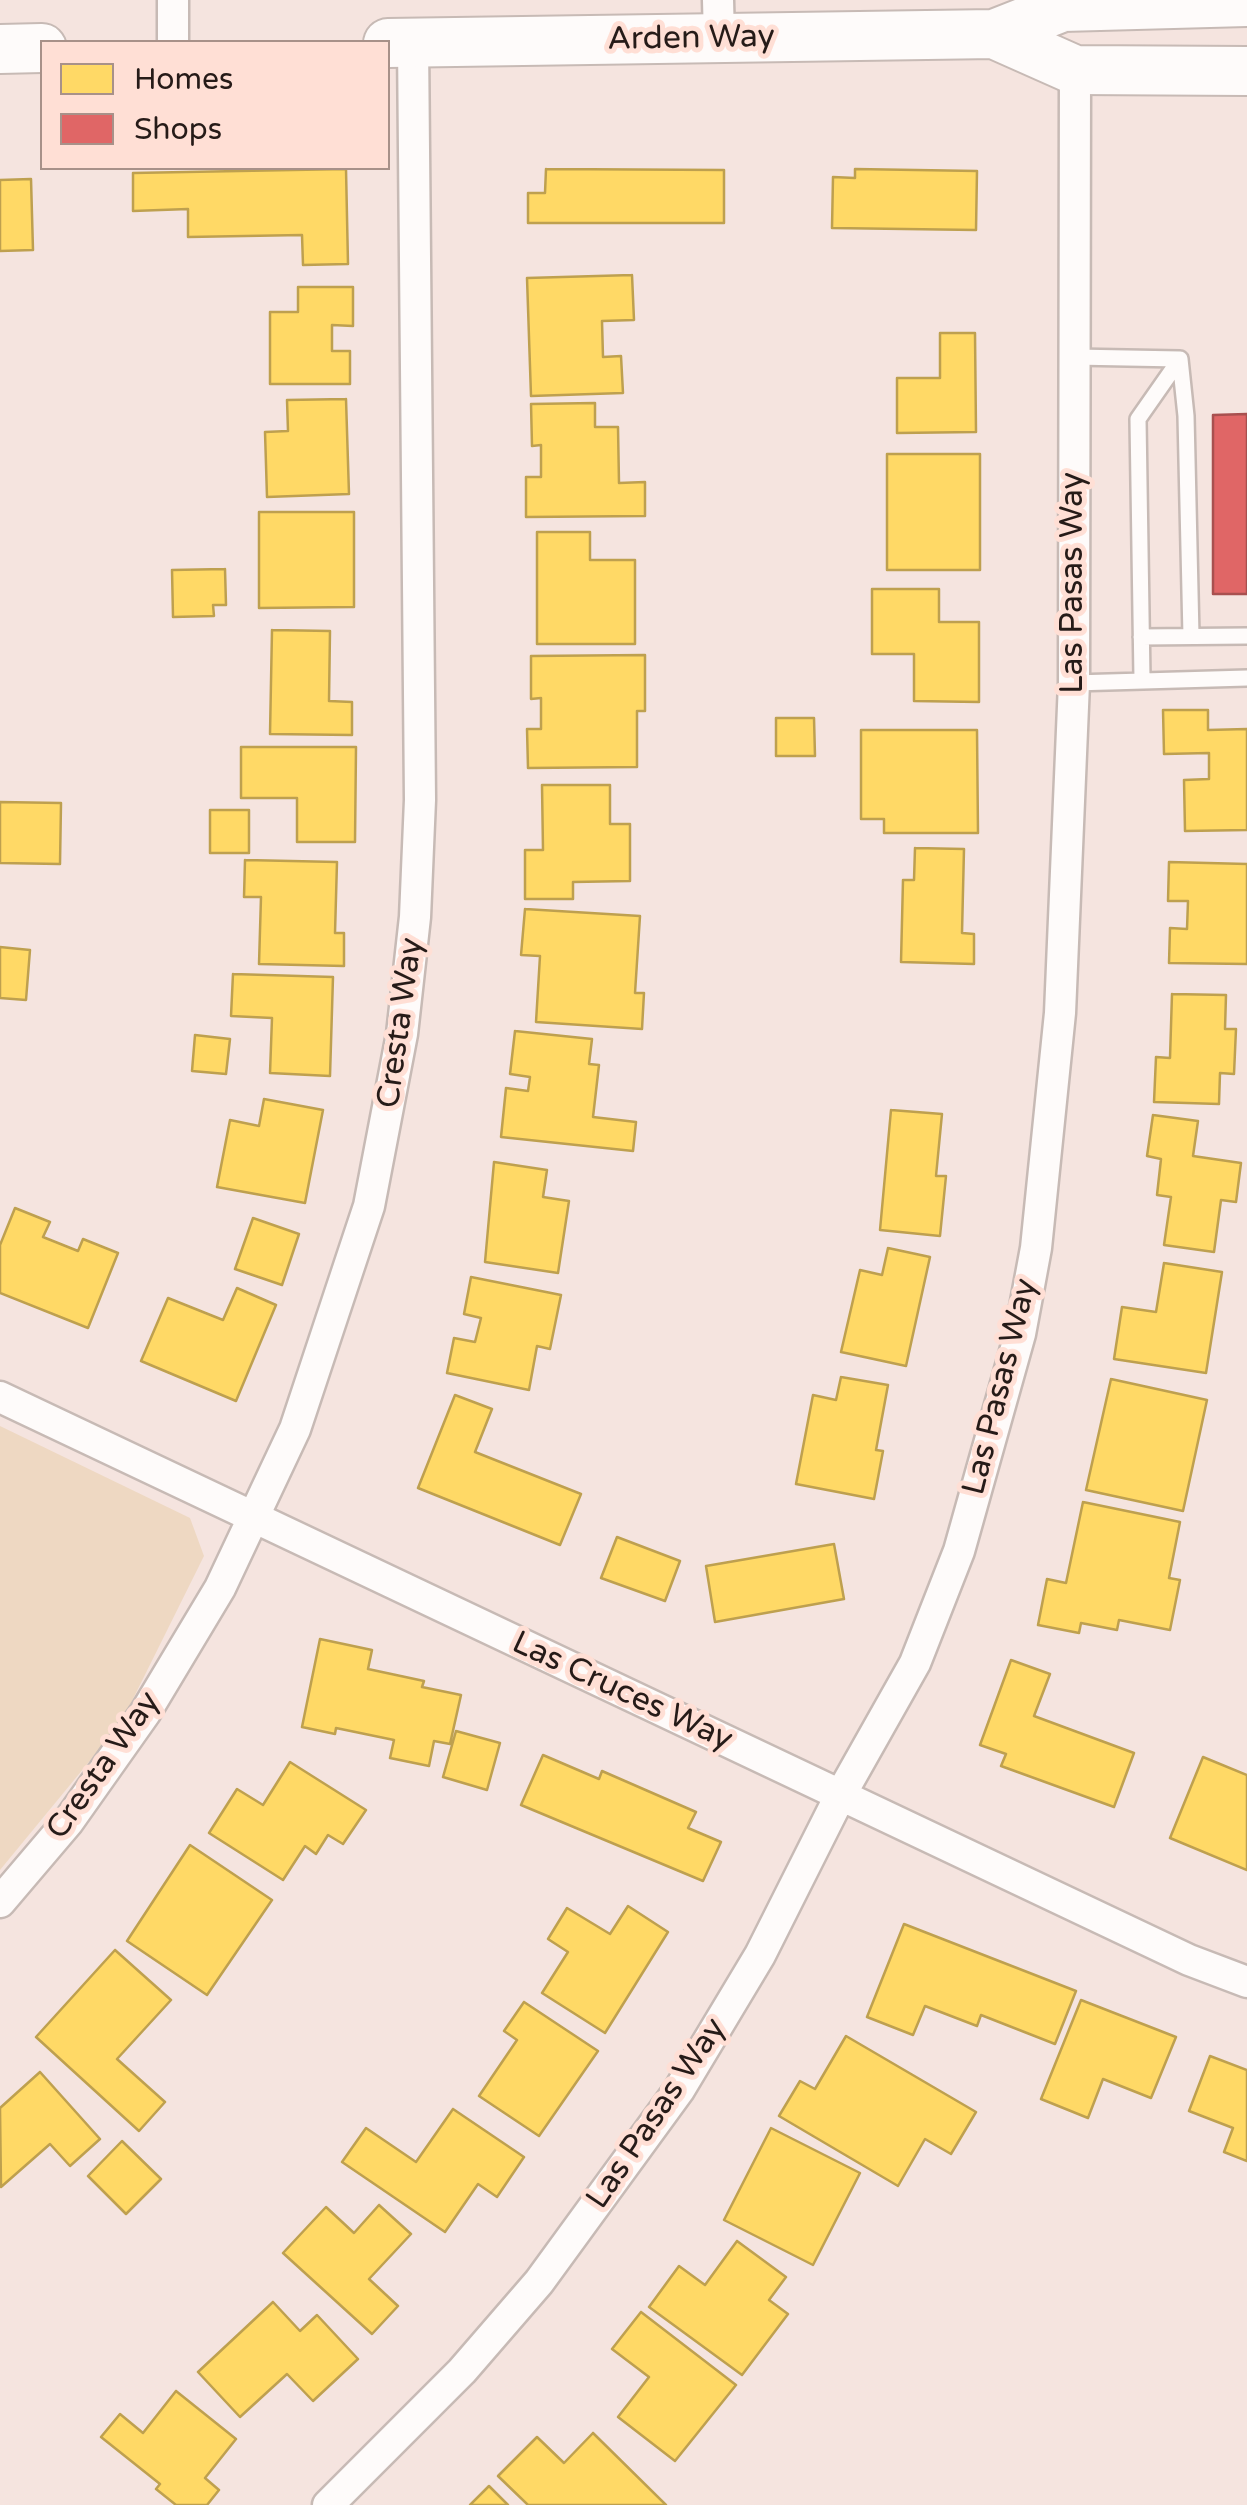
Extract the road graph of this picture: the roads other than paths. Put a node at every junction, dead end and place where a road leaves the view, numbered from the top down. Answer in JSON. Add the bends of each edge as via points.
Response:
{"nodes":[{"id":1,"x":173,"y":0,"type":"edge"},
{"id":2,"x":1247,"y":2,"type":"edge"},
{"id":3,"x":719,"y":19,"type":"edge"},
{"id":4,"x":994,"y":26,"type":"junction"},
{"id":5,"x":173,"y":40,"type":"edge"},
{"id":6,"x":400,"y":42,"type":"edge"},
{"id":7,"x":40,"y":48,"type":"edge"},
{"id":8,"x":0,"y":49,"type":"edge"},
{"id":9,"x":1075,"y":70,"type":"junction"},
{"id":10,"x":1247,"y":71,"type":"edge"},
{"id":11,"x":1074,"y":357,"type":"junction"},
{"id":12,"x":1180,"y":359,"type":"junction"},
{"id":13,"x":1190,"y":636,"type":"junction"},
{"id":14,"x":1247,"y":636,"type":"edge"},
{"id":15,"x":1141,"y":637,"type":"junction"},
{"id":16,"x":1247,"y":678,"type":"edge"},
{"id":17,"x":1142,"y":679,"type":"junction"},
{"id":18,"x":1074,"y":683,"type":"junction"},
{"id":19,"x":0,"y":1398,"type":"edge"},
{"id":20,"x":255,"y":1518,"type":"junction"},
{"id":21,"x":840,"y":1796,"type":"junction"},
{"id":22,"x":0,"y":1902,"type":"edge"},
{"id":23,"x":1247,"y":1982,"type":"edge"},
{"id":24,"x":328,"y":2505,"type":"edge"}],
"edges":[{"from":1,"to":5,"type":"street"},
{"from":2,"to":4,"type":"main road","name":"Arden Way","via":[[1063,7]]},
{"from":3,"to":4,"type":"main road","name":"Arden Way"},
{"from":3,"to":6,"type":"main road","name":"Arden Way"},
{"from":4,"to":9,"type":"main road","name":"Arden Way"},
{"from":6,"to":20,"type":"street","name":"Cresta Way","via":[[420,800],[413,937],[402,1034],[368,1206],[295,1429]]},
{"from":7,"to":8,"type":"main road"},
{"from":9,"to":10,"type":"main road","name":"Arden Way"},
{"from":9,"to":11,"type":"street","name":"Las Pasas Way"},
{"from":11,"to":12,"type":"lane"},
{"from":11,"to":18,"type":"street","name":"Las Pasas Way"},
{"from":12,"to":13,"type":"lane"},
{"from":12,"to":15,"type":"lane","via":[[1138,419]]},
{"from":13,"to":14,"type":"lane"},
{"from":13,"to":15,"type":"lane"},
{"from":15,"to":17,"type":"lane"},
{"from":16,"to":17,"type":"lane"},
{"from":17,"to":18,"type":"lane"},
{"from":18,"to":21,"type":"street","name":"Las Pasas Way","via":[[1060,1013],[1036,1248],[1020,1334],[959,1551],[915,1663]]},
{"from":19,"to":20,"type":"street","name":"Las Cruces Way"},
{"from":20,"to":21,"type":"street","name":"Las Cruces Way"},
{"from":20,"to":22,"type":"street","name":"Cresta Way","via":[[145,1714]]},
{"from":21,"to":23,"type":"street","name":"Las Cruces Way"},
{"from":21,"to":24,"type":"street","name":"Las Pasas Way","via":[[760,1955],[611,2187],[462,2371]]}]}
